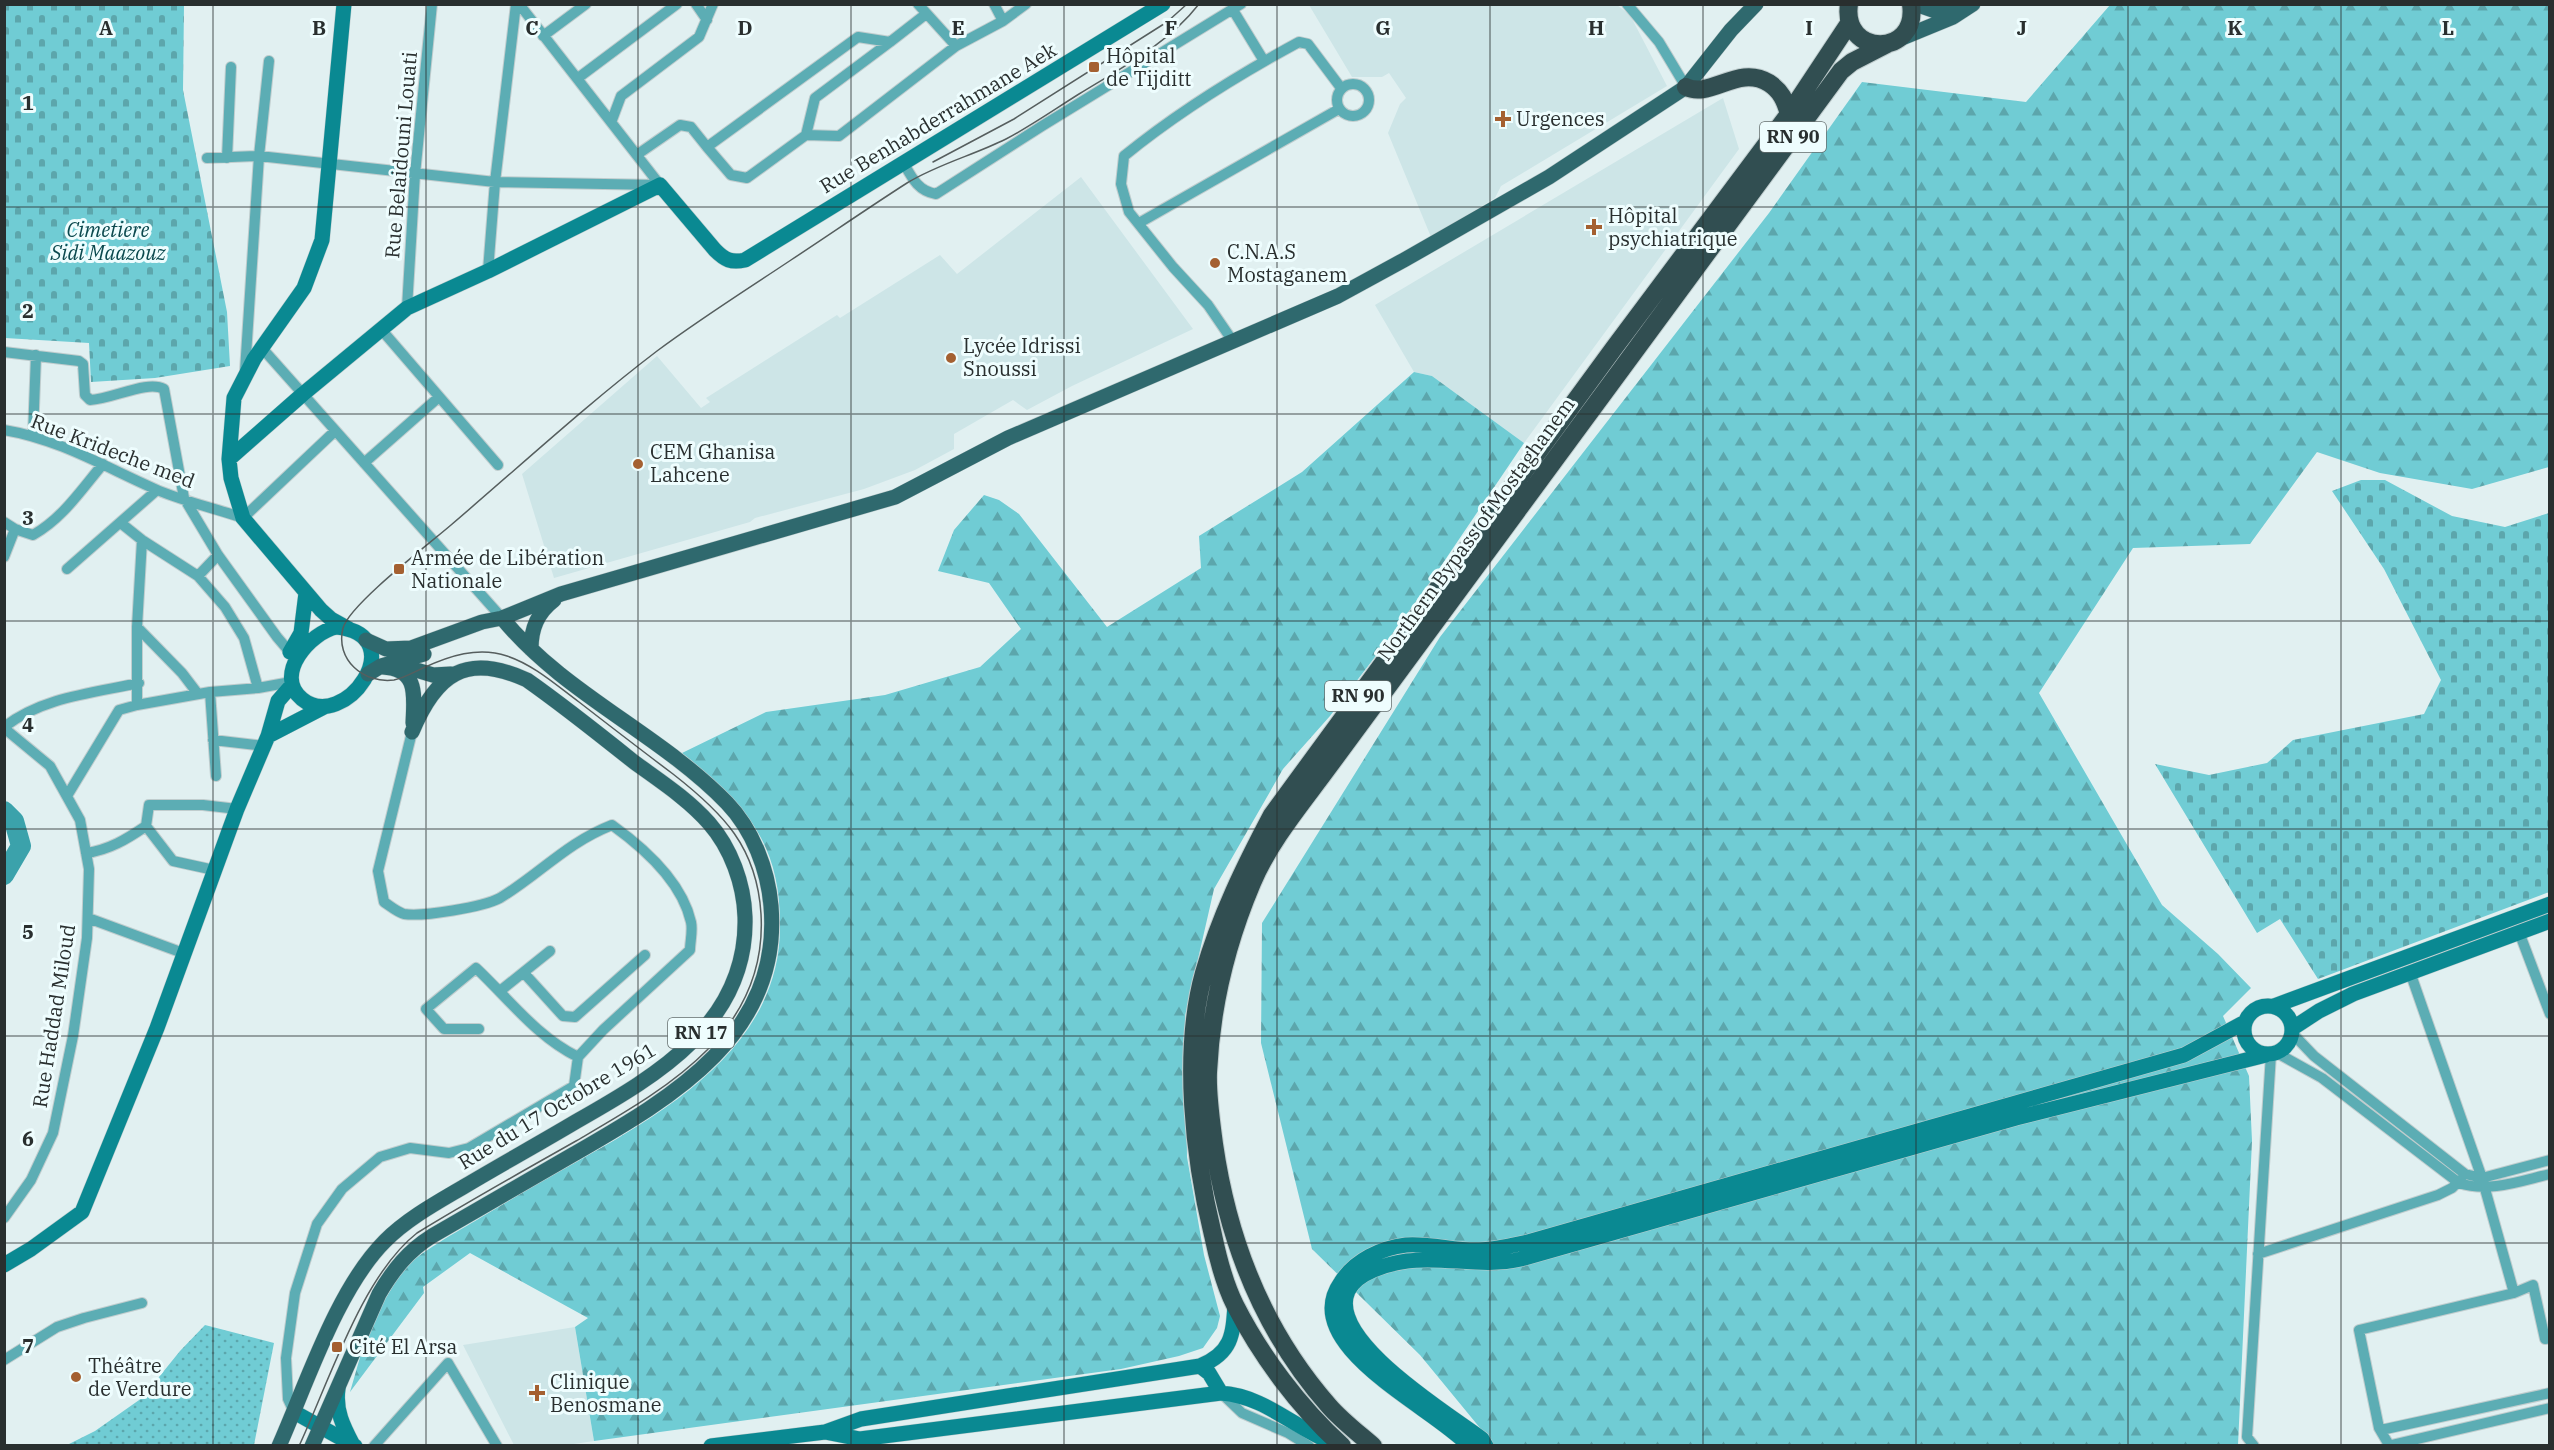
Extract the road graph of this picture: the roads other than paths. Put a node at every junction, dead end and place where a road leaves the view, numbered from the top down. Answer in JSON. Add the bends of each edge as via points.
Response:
{"nodes":[{"id":1,"x":344,"y":4,"type":"edge"},
{"id":2,"x":432,"y":4,"type":"edge"},
{"id":3,"x":518,"y":4,"type":"edge"},
{"id":4,"x":586,"y":4,"type":"edge"},
{"id":5,"x":677,"y":4,"type":"edge"},
{"id":6,"x":696,"y":4,"type":"edge"},
{"id":7,"x":713,"y":4,"type":"edge"},
{"id":8,"x":918,"y":4,"type":"edge"},
{"id":9,"x":994,"y":4,"type":"edge"},
{"id":10,"x":1026,"y":4,"type":"edge"},
{"id":11,"x":1162,"y":4,"type":"edge"},
{"id":12,"x":1627,"y":4,"type":"edge"},
{"id":13,"x":1756,"y":4,"type":"edge"},
{"id":14,"x":1913,"y":4,"type":"edge"},
{"id":15,"x":1971,"y":6,"type":"edge"},
{"id":16,"x":1237,"y":7,"type":"edge"},
{"id":17,"x":1848,"y":9,"type":"edge"},
{"id":18,"x":926,"y":14,"type":"junction"},
{"id":19,"x":707,"y":20,"type":"junction"},
{"id":20,"x":1003,"y":21,"type":"junction"},
{"id":21,"x":543,"y":36,"type":"junction"},
{"id":22,"x":890,"y":42,"type":"junction"},
{"id":23,"x":1892,"y":42,"type":"junction"},
{"id":24,"x":956,"y":46,"type":"junction"},
{"id":25,"x":269,"y":61,"type":"dead end"},
{"id":26,"x":1264,"y":61,"type":"junction"},
{"id":27,"x":231,"y":67,"type":"dead end"},
{"id":28,"x":578,"y":78,"type":"junction"},
{"id":29,"x":1686,"y":87,"type":"junction"},
{"id":30,"x":1341,"y":88,"type":"junction"},
{"id":31,"x":1339,"y":109,"type":"junction"},
{"id":32,"x":1789,"y":114,"type":"junction"},
{"id":33,"x":612,"y":120,"type":"junction"},
{"id":34,"x":806,"y":135,"type":"junction"},
{"id":35,"x":707,"y":147,"type":"junction"},
{"id":36,"x":638,"y":154,"type":"junction"},
{"id":37,"x":259,"y":156,"type":"junction"},
{"id":38,"x":207,"y":158,"type":"dead end"},
{"id":39,"x":227,"y":158,"type":"junction"},
{"id":40,"x":330,"y":162,"type":"junction"},
{"id":41,"x":903,"y":162,"type":"junction"},
{"id":42,"x":416,"y":174,"type":"junction"},
{"id":43,"x":495,"y":182,"type":"junction"},
{"id":44,"x":660,"y":185,"type":"junction"},
{"id":45,"x":1139,"y":223,"type":"junction"},
{"id":46,"x":488,"y":271,"type":"junction"},
{"id":47,"x":407,"y":308,"type":"junction"},
{"id":48,"x":380,"y":328,"type":"junction"},
{"id":49,"x":1232,"y":340,"type":"junction"},
{"id":50,"x":262,"y":348,"type":"junction"},
{"id":51,"x":4,"y":352,"type":"edge"},
{"id":52,"x":36,"y":355,"type":"junction"},
{"id":53,"x":244,"y":375,"type":"junction"},
{"id":54,"x":303,"y":394,"type":"junction"},
{"id":55,"x":439,"y":397,"type":"junction"},
{"id":56,"x":4,"y":430,"type":"edge"},
{"id":57,"x":335,"y":431,"type":"junction"},
{"id":58,"x":33,"y":435,"type":"junction"},
{"id":59,"x":229,"y":459,"type":"junction"},
{"id":60,"x":363,"y":463,"type":"junction"},
{"id":61,"x":103,"y":464,"type":"junction"},
{"id":62,"x":498,"y":465,"type":"dead end"},
{"id":63,"x":157,"y":490,"type":"junction"},
{"id":64,"x":184,"y":498,"type":"junction"},
{"id":65,"x":243,"y":518,"type":"junction"},
{"id":66,"x":4,"y":522,"type":"edge"},
{"id":67,"x":122,"y":524,"type":"junction"},
{"id":68,"x":15,"y":529,"type":"junction"},
{"id":69,"x":142,"y":540,"type":"junction"},
{"id":70,"x":218,"y":555,"type":"junction"},
{"id":71,"x":4,"y":557,"type":"edge"},
{"id":72,"x":67,"y":569,"type":"dead end"},
{"id":73,"x":198,"y":576,"type":"junction"},
{"id":74,"x":306,"y":593,"type":"junction"},
{"id":75,"x":561,"y":594,"type":"junction"},
{"id":76,"x":502,"y":618,"type":"junction"},
{"id":77,"x":137,"y":627,"type":"junction"},
{"id":78,"x":349,"y":628,"type":"junction"},
{"id":79,"x":366,"y":640,"type":"junction"},
{"id":80,"x":310,"y":642,"type":"junction"},
{"id":81,"x":531,"y":649,"type":"junction"},
{"id":82,"x":293,"y":656,"type":"junction"},
{"id":83,"x":381,"y":668,"type":"junction"},
{"id":84,"x":453,"y":674,"type":"junction"},
{"id":85,"x":139,"y":683,"type":"junction"},
{"id":86,"x":291,"y":683,"type":"junction"},
{"id":87,"x":258,"y":688,"type":"junction"},
{"id":88,"x":210,"y":692,"type":"junction"},
{"id":89,"x":198,"y":694,"type":"junction"},
{"id":90,"x":137,"y":705,"type":"junction"},
{"id":91,"x":324,"y":707,"type":"junction"},
{"id":92,"x":4,"y":728,"type":"edge"},
{"id":93,"x":412,"y":732,"type":"junction"},
{"id":94,"x":213,"y":740,"type":"junction"},
{"id":95,"x":267,"y":741,"type":"junction"},
{"id":96,"x":216,"y":776,"type":"dead end"},
{"id":97,"x":67,"y":796,"type":"junction"},
{"id":98,"x":237,"y":808,"type":"junction"},
{"id":99,"x":146,"y":826,"type":"junction"},
{"id":100,"x":86,"y":853,"type":"junction"},
{"id":101,"x":214,"y":870,"type":"junction"},
{"id":102,"x":2550,"y":904,"type":"edge"},
{"id":103,"x":88,"y":918,"type":"junction"},
{"id":104,"x":2550,"y":921,"type":"edge"},
{"id":105,"x":2518,"y":932,"type":"junction"},
{"id":106,"x":550,"y":951,"type":"dead end"},
{"id":107,"x":183,"y":953,"type":"junction"},
{"id":108,"x":645,"y":955,"type":"dead end"},
{"id":109,"x":2410,"y":972,"type":"junction"},
{"id":110,"x":524,"y":973,"type":"junction"},
{"id":111,"x":500,"y":991,"type":"junction"},
{"id":112,"x":2274,"y":1006,"type":"junction"},
{"id":113,"x":2550,"y":1014,"type":"edge"},
{"id":114,"x":2245,"y":1022,"type":"junction"},
{"id":115,"x":479,"y":1029,"type":"dead end"},
{"id":116,"x":2293,"y":1031,"type":"junction"},
{"id":117,"x":2271,"y":1054,"type":"junction"},
{"id":118,"x":578,"y":1057,"type":"junction"},
{"id":119,"x":2550,"y":1161,"type":"edge"},
{"id":120,"x":2550,"y":1173,"type":"edge"},
{"id":121,"x":2462,"y":1179,"type":"junction"},
{"id":122,"x":2483,"y":1183,"type":"junction"},
{"id":123,"x":4,"y":1218,"type":"edge"},
{"id":124,"x":2258,"y":1254,"type":"junction"},
{"id":125,"x":4,"y":1264,"type":"edge"},
{"id":126,"x":2514,"y":1293,"type":"junction"},
{"id":127,"x":142,"y":1303,"type":"dead end"},
{"id":128,"x":1235,"y":1304,"type":"junction"},
{"id":129,"x":2550,"y":1338,"type":"edge"},
{"id":130,"x":4,"y":1360,"type":"edge"},
{"id":131,"x":1200,"y":1366,"type":"junction"},
{"id":132,"x":338,"y":1389,"type":"junction"},
{"id":133,"x":1221,"y":1393,"type":"junction"},
{"id":134,"x":2550,"y":1393,"type":"edge"},
{"id":135,"x":2550,"y":1408,"type":"edge"},
{"id":136,"x":294,"y":1412,"type":"junction"},
{"id":137,"x":320,"y":1428,"type":"junction"},
{"id":138,"x":2380,"y":1430,"type":"junction"},
{"id":139,"x":825,"y":1432,"type":"junction"},
{"id":140,"x":796,"y":1440,"type":"edge"},
{"id":141,"x":727,"y":1444,"type":"edge"},
{"id":142,"x":353,"y":1445,"type":"edge"},
{"id":143,"x":2388,"y":1445,"type":"edge"},
{"id":144,"x":279,"y":1446,"type":"edge"},
{"id":145,"x":312,"y":1446,"type":"edge"},
{"id":146,"x":374,"y":1446,"type":"edge"},
{"id":147,"x":497,"y":1446,"type":"edge"},
{"id":148,"x":711,"y":1446,"type":"edge"},
{"id":149,"x":1309,"y":1446,"type":"edge"},
{"id":150,"x":1341,"y":1446,"type":"edge"},
{"id":151,"x":1372,"y":1446,"type":"edge"},
{"id":152,"x":1469,"y":1446,"type":"edge"},
{"id":153,"x":1486,"y":1446,"type":"edge"},
{"id":154,"x":2254,"y":1446,"type":"edge"}],
"edges":[{"from":1,"to":40,"type":"main road"},
{"from":2,"to":42,"type":"street","name":"Rue Belaidouni Louati"},
{"from":3,"to":21,"type":"street"},
{"from":3,"to":43,"type":"street"},
{"from":4,"to":21,"type":"street"},
{"from":5,"to":28,"type":"street"},
{"from":6,"to":19,"type":"street"},
{"from":7,"to":19,"type":"street"},
{"from":8,"to":18,"type":"street"},
{"from":9,"to":20,"type":"street"},
{"from":10,"to":20,"type":"street"},
{"from":11,"to":41,"type":"main road","name":"Rue Benhabderrahmane Aek"},
{"from":12,"to":29,"type":"street","via":[[1659,42]]},
{"from":13,"to":29,"type":"main road"},
{"from":14,"to":15,"type":"main road","via":[[1938,12]]},
{"from":14,"to":23,"type":"highway","via":[[1911,24]]},
{"from":15,"to":23,"type":"main road"},
{"from":16,"to":26,"type":"street"},
{"from":16,"to":41,"type":"street","via":[[936,194],[919,188]]},
{"from":17,"to":23,"type":"highway","via":[[1854,31],[1868,43]]},
{"from":17,"to":32,"type":"highway","name":"Northern Bypass of Mostaghanem","number":"RN 90"},
{"from":18,"to":22,"type":"street"},
{"from":18,"to":24,"type":"street"},
{"from":19,"to":33,"type":"street","via":[[699,37],[621,96]]},
{"from":20,"to":24,"type":"street"},
{"from":21,"to":28,"type":"street"},
{"from":22,"to":34,"type":"street","via":[[815,98]]},
{"from":22,"to":35,"type":"street","via":[[858,37]]},
{"from":23,"to":151,"type":"highway","name":"Northern Bypass of Mostaghanem","number":"RN 90","via":[[1841,71],[1278,837],[1253,881],[1234,931],[1214,1016],[1208,1074],[1221,1190],[1251,1284],[1296,1365],[1330,1407]]},
{"from":24,"to":34,"type":"street","via":[[839,136]]},
{"from":25,"to":37,"type":"street"},
{"from":26,"to":30,"type":"street","via":[[1304,42]]},
{"from":26,"to":45,"type":"street","via":[[1154,131],[1124,156],[1121,184],[1129,212]]},
{"from":27,"to":39,"type":"street"},
{"from":28,"to":33,"type":"street"},
{"from":29,"to":32,"type":"highway","via":[[1699,90],[1751,76],[1777,89],[1785,98]]},
{"from":29,"to":49,"type":"main road","via":[[1548,177],[1404,260],[1338,296]]},
{"from":30,"to":31,"type":"street","via":[[1336,98]]},
{"from":30,"to":31,"type":"street","via":[[1361,86],[1368,94],[1369,105],[1358,116],[1347,116]]},
{"from":31,"to":45,"type":"street"},
{"from":32,"to":128,"type":"highway","name":"Northern Bypass of Mostaghanem","number":"RN 90","via":[[1312,758],[1272,815],[1243,871],[1203,976],[1193,1079],[1204,1202]]},
{"from":33,"to":36,"type":"street"},
{"from":34,"to":35,"type":"street","via":[[747,178],[730,175]]},
{"from":35,"to":36,"type":"street","via":[[691,127],[680,125]]},
{"from":36,"to":44,"type":"street"},
{"from":37,"to":39,"type":"street"},
{"from":37,"to":40,"type":"street"},
{"from":37,"to":53,"type":"street"},
{"from":38,"to":39,"type":"street"},
{"from":40,"to":42,"type":"street"},
{"from":40,"to":50,"type":"main road","via":[[327,212],[316,259],[304,288]]},
{"from":41,"to":44,"type":"main road","name":"Rue Benhabderrahmane Aek","via":[[754,256],[734,262],[725,260],[715,250]]},
{"from":42,"to":43,"type":"street"},
{"from":42,"to":47,"type":"street","name":"Rue Belaidouni Louati"},
{"from":43,"to":44,"type":"street"},
{"from":43,"to":46,"type":"street"},
{"from":44,"to":46,"type":"main road"},
{"from":45,"to":49,"type":"street"},
{"from":46,"to":47,"type":"main road"},
{"from":47,"to":48,"type":"main road"},
{"from":48,"to":54,"type":"main road"},
{"from":48,"to":55,"type":"street"},
{"from":49,"to":75,"type":"main road","via":[[999,442],[895,497]]},
{"from":50,"to":53,"type":"main road"},
{"from":50,"to":54,"type":"street"},
{"from":51,"to":52,"type":"street"},
{"from":52,"to":58,"type":"street"},
{"from":52,"to":64,"type":"street","via":[[79,361],[85,395],[90,400],[105,400],[151,385],[164,389]]},
{"from":53,"to":59,"type":"main road","via":[[234,398]]},
{"from":54,"to":57,"type":"street"},
{"from":54,"to":59,"type":"main road"},
{"from":55,"to":60,"type":"street"},
{"from":55,"to":62,"type":"street"},
{"from":56,"to":58,"type":"street","name":"Rue Krideche med"},
{"from":57,"to":60,"type":"street"},
{"from":57,"to":65,"type":"street"},
{"from":58,"to":61,"type":"street","name":"Rue Krideche med"},
{"from":59,"to":65,"type":"main road"},
{"from":60,"to":76,"type":"street"},
{"from":61,"to":63,"type":"street","name":"Rue Krideche med"},
{"from":61,"to":68,"type":"street","via":[[62,514],[46,527],[33,535]]},
{"from":63,"to":64,"type":"street","name":"Rue Krideche med"},
{"from":63,"to":67,"type":"street"},
{"from":64,"to":65,"type":"street","name":"Rue Krideche med"},
{"from":64,"to":70,"type":"street"},
{"from":65,"to":74,"type":"main road"},
{"from":66,"to":68,"type":"street"},
{"from":67,"to":69,"type":"street"},
{"from":67,"to":72,"type":"street"},
{"from":68,"to":71,"type":"street"},
{"from":69,"to":73,"type":"street"},
{"from":69,"to":77,"type":"street"},
{"from":70,"to":73,"type":"street"},
{"from":70,"to":82,"type":"street"},
{"from":73,"to":87,"type":"street","via":[[239,629]]},
{"from":74,"to":78,"type":"main road","via":[[326,615]]},
{"from":74,"to":80,"type":"main road","via":[[316,619]]},
{"from":74,"to":82,"type":"main road","via":[[301,633]]},
{"from":75,"to":76,"type":"main road"},
{"from":75,"to":81,"type":"main road","via":[[541,612]]},
{"from":76,"to":79,"type":"main road","via":[[402,650],[386,649]]},
{"from":76,"to":81,"type":"main road","number":"RN 17"},
{"from":76,"to":83,"type":"main road","via":[[486,630]]},
{"from":77,"to":85,"type":"street"},
{"from":77,"to":89,"type":"street"},
{"from":78,"to":79,"type":"main road"},
{"from":78,"to":80,"type":"main road","via":[[327,630]]},
{"from":79,"to":83,"type":"main road"},
{"from":80,"to":82,"type":"main road"},
{"from":81,"to":132,"type":"main road","number":"RN 17","via":[[697,776],[730,806],[744,825],[760,858],[770,898],[772,939],[765,975],[745,1018],[722,1048],[690,1079],[625,1124],[409,1252],[379,1294]]},
{"from":82,"to":86,"type":"main road"},
{"from":83,"to":84,"type":"main road","name":"Rue du 17 Octobre 1961"},
{"from":83,"to":91,"type":"main road","via":[[348,696]]},
{"from":83,"to":93,"type":"main road","via":[[403,672],[414,686]]},
{"from":84,"to":93,"type":"main road","via":[[434,690]]},
{"from":84,"to":136,"type":"main road","name":"Rue du 17 Octobre 1961","number":"RN 17","via":[[485,668],[527,680],[696,810],[722,840],[738,875],[745,907],[742,960],[729,993],[709,1023],[664,1068],[429,1207],[386,1240],[350,1288]]},
{"from":85,"to":90,"type":"street"},
{"from":85,"to":92,"type":"street","via":[[56,700]]},
{"from":86,"to":87,"type":"street"},
{"from":86,"to":91,"type":"main road","via":[[304,701]]},
{"from":86,"to":95,"type":"main road","via":[[278,701]]},
{"from":87,"to":88,"type":"street"},
{"from":88,"to":89,"type":"street"},
{"from":88,"to":94,"type":"street"},
{"from":89,"to":90,"type":"street"},
{"from":90,"to":97,"type":"street","via":[[119,710]]},
{"from":91,"to":95,"type":"main road"},
{"from":92,"to":97,"type":"street","name":"Rue Haddad Miloud","via":[[50,766]]},
{"from":93,"to":118,"type":"street","via":[[378,871],[384,902],[403,914],[462,909],[498,899],[588,834],[612,825],[636,843],[681,894],[692,924],[690,950]]},
{"from":94,"to":95,"type":"street"},
{"from":94,"to":96,"type":"street"},
{"from":95,"to":98,"type":"main road"},
{"from":97,"to":100,"type":"street","name":"Rue Haddad Miloud","via":[[80,820]]},
{"from":98,"to":99,"type":"street","via":[[149,805]]},
{"from":98,"to":101,"type":"main road"},
{"from":99,"to":100,"type":"street","via":[[100,851]]},
{"from":99,"to":101,"type":"street","via":[[173,861]]},
{"from":100,"to":103,"type":"street","name":"Rue Haddad Miloud"},
{"from":101,"to":107,"type":"main road"},
{"from":102,"to":112,"type":"main road"},
{"from":103,"to":107,"type":"street"},
{"from":103,"to":123,"type":"street","name":"Rue Haddad Miloud","via":[[73,1036],[53,1132],[30,1180]]},
{"from":104,"to":105,"type":"main road"},
{"from":105,"to":109,"type":"main road"},
{"from":105,"to":113,"type":"street"},
{"from":106,"to":110,"type":"street"},
{"from":107,"to":125,"type":"main road","via":[[82,1212]]},
{"from":108,"to":110,"type":"street","via":[[575,1017],[563,1016]]},
{"from":109,"to":116,"type":"main road","via":[[2342,999]]},
{"from":109,"to":122,"type":"street"},
{"from":110,"to":111,"type":"street"},
{"from":111,"to":115,"type":"street","via":[[476,968],[426,1009],[444,1029]]},
{"from":111,"to":118,"type":"street","via":[[559,1048]]},
{"from":112,"to":114,"type":"main road","via":[[2253,1010]]},
{"from":112,"to":116,"type":"main road","via":[[2287,1014]]},
{"from":114,"to":117,"type":"main road","via":[[2247,1043],[2252,1049]]},
{"from":114,"to":152,"type":"main road","via":[[2184,1055],[1528,1242],[1480,1250],[1408,1245],[1363,1259],[1332,1293],[1330,1309],[1337,1330],[1376,1374]]},
{"from":116,"to":117,"type":"main road","via":[[2287,1046]]},
{"from":116,"to":121,"type":"street","via":[[2313,1056]]},
{"from":117,"to":121,"type":"street","via":[[2322,1078]]},
{"from":117,"to":124,"type":"street"},
{"from":117,"to":153,"type":"main road","via":[[2005,1122],[1521,1259],[1491,1264],[1407,1261],[1355,1280],[1347,1295],[1346,1315],[1361,1342]]},
{"from":118,"to":136,"type":"street","via":[[574,1086],[469,1148],[448,1153],[410,1148],[380,1157],[342,1189],[317,1224],[295,1293],[286,1358],[288,1399]]},
{"from":119,"to":122,"type":"street"},
{"from":120,"to":122,"type":"street","via":[[2508,1185]]},
{"from":121,"to":122,"type":"street"},
{"from":121,"to":124,"type":"street","via":[[2438,1195]]},
{"from":122,"to":126,"type":"street"},
{"from":124,"to":154,"type":"street","via":[[2247,1437]]},
{"from":126,"to":129,"type":"street","via":[[2533,1285],[2545,1339]]},
{"from":126,"to":138,"type":"street","via":[[2359,1330]]},
{"from":127,"to":130,"type":"street","via":[[57,1327]]},
{"from":128,"to":131,"type":"main road","via":[[1233,1330],[1226,1348]]},
{"from":128,"to":150,"type":"highway","name":"Northern Bypass of Mostaghanem","number":"RN 90","via":[[1286,1384]]},
{"from":131,"to":133,"type":"main road"},
{"from":131,"to":139,"type":"main road","via":[[861,1419]]},
{"from":132,"to":137,"type":"main road","number":"RN 17"},
{"from":132,"to":142,"type":"main road","via":[[340,1421]]},
{"from":133,"to":139,"type":"main road","via":[[860,1439]]},
{"from":133,"to":149,"type":"street","via":[[1242,1413]]},
{"from":133,"to":150,"type":"main road","via":[[1262,1403]]},
{"from":134,"to":138,"type":"street"},
{"from":135,"to":143,"type":"street"},
{"from":136,"to":137,"type":"main road"},
{"from":136,"to":144,"type":"main road","name":"Rue du 17 Octobre 1961","number":"RN 17"},
{"from":137,"to":142,"type":"main road"},
{"from":137,"to":145,"type":"main road","number":"RN 17"},
{"from":138,"to":143,"type":"street"},
{"from":139,"to":140,"type":"main road"},
{"from":140,"to":141,"type":"main road"},
{"from":141,"to":148,"type":"main road"},
{"from":146,"to":147,"type":"street","via":[[448,1362]]}]}
